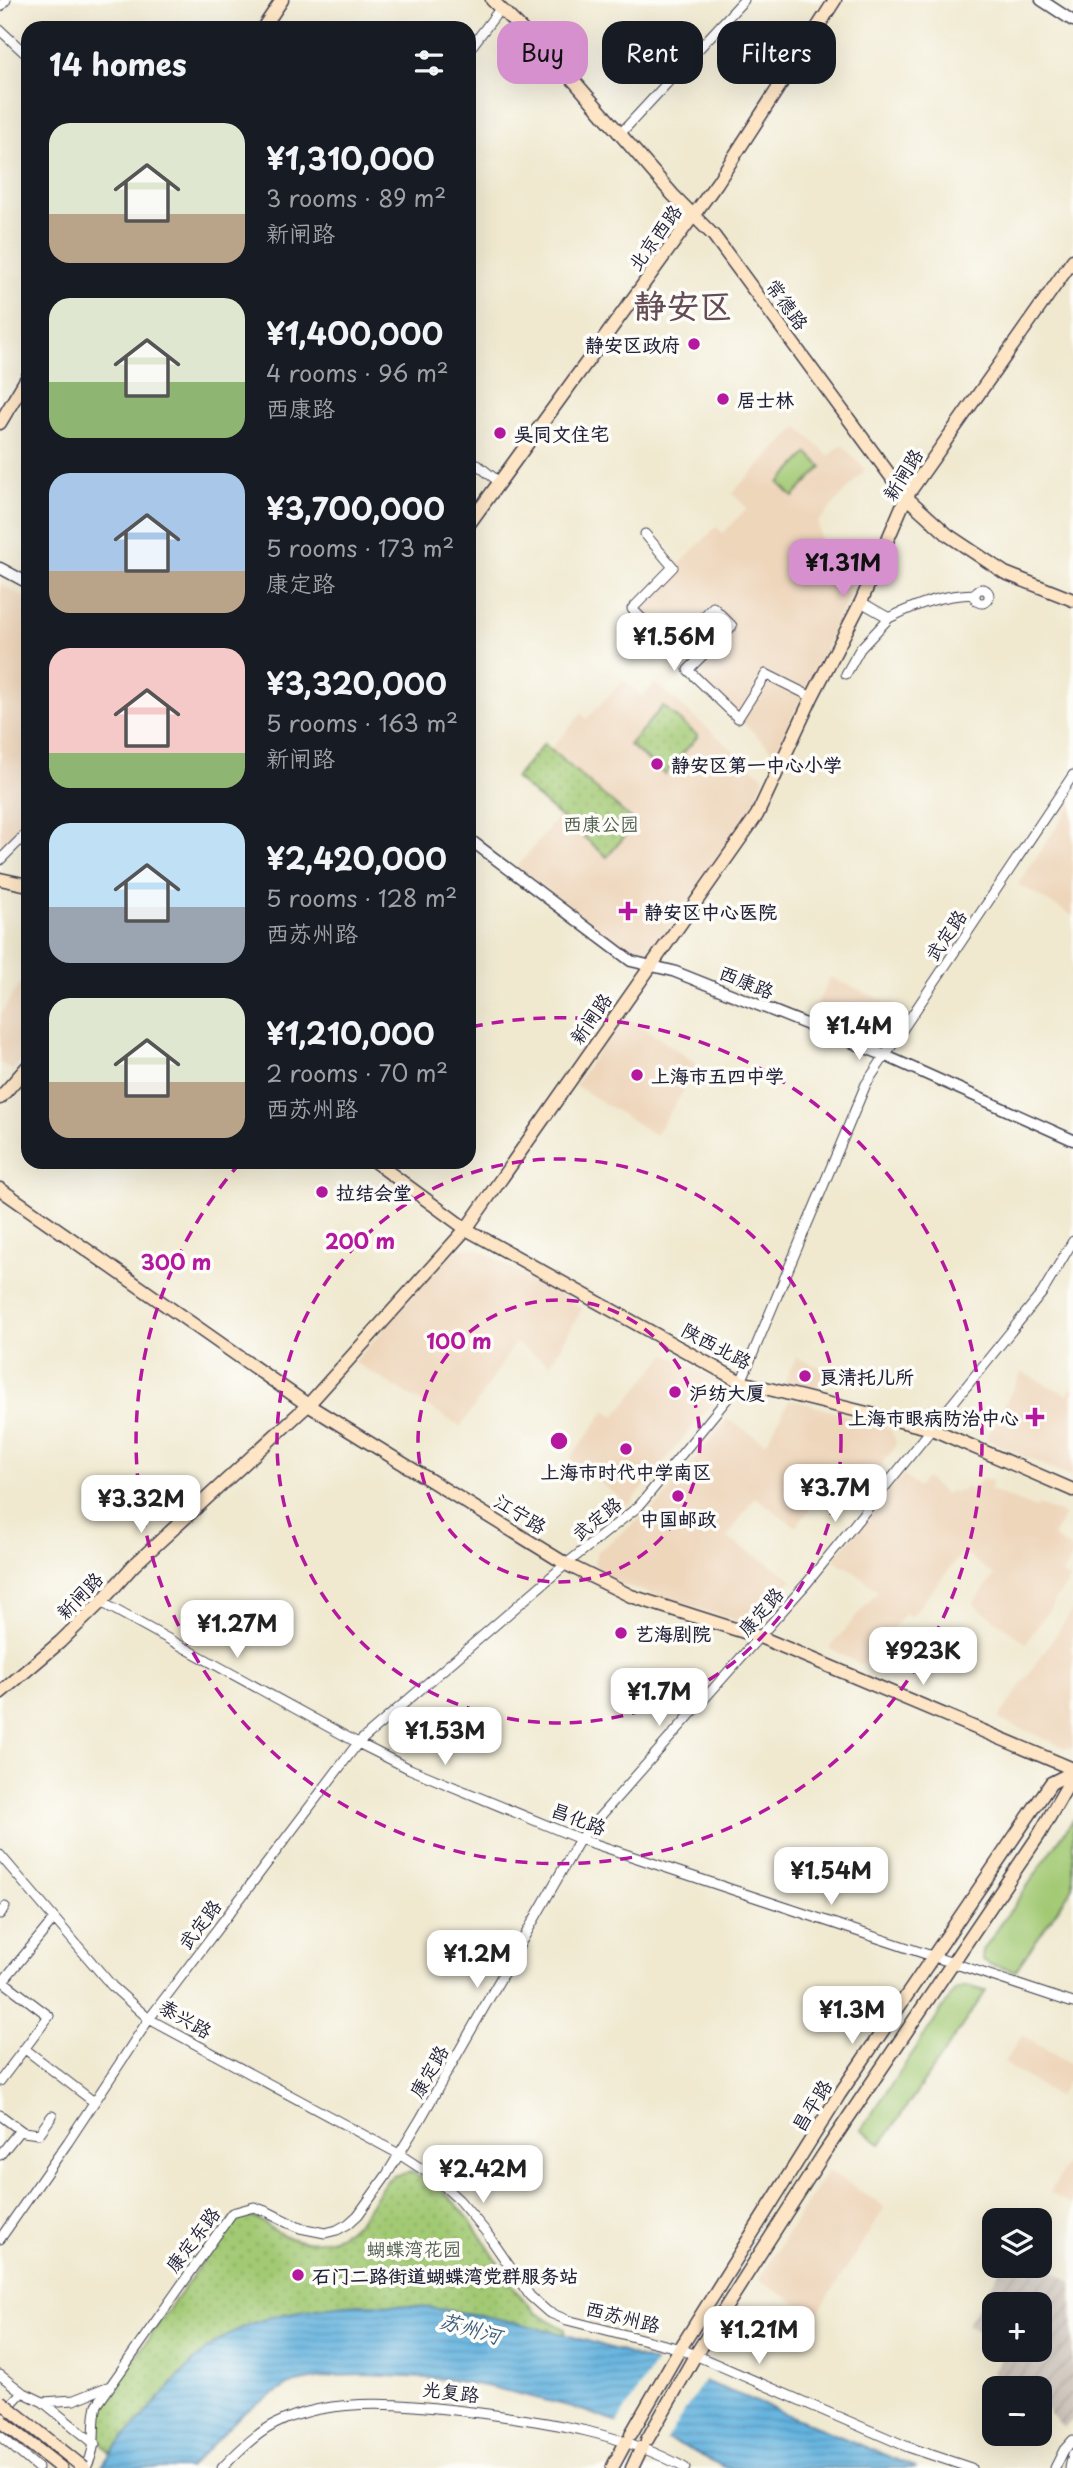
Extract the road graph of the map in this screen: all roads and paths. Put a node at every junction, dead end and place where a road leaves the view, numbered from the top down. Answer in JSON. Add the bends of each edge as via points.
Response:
{"nodes":[{"id":1,"x":6,"y":0,"type":"edge"},
{"id":2,"x":282,"y":0,"type":"edge"},
{"id":3,"x":744,"y":0,"type":"edge"},
{"id":4,"x":835,"y":0,"type":"edge"},
{"id":5,"x":1041,"y":0,"type":"edge"},
{"id":6,"x":496,"y":4,"type":"edge"},
{"id":7,"x":0,"y":7,"type":"edge"},
{"id":8,"x":268,"y":21,"type":"edge"},
{"id":9,"x":1073,"y":22,"type":"edge"},
{"id":10,"x":0,"y":30,"type":"edge"},
{"id":11,"x":476,"y":38,"type":"edge"},
{"id":12,"x":21,"y":49,"type":"edge"},
{"id":13,"x":621,"y":133,"type":"junction"},
{"id":14,"x":694,"y":216,"type":"junction"},
{"id":15,"x":1073,"y":260,"type":"edge"},
{"id":16,"x":21,"y":388,"type":"edge"},
{"id":17,"x":0,"y":423,"type":"edge"},
{"id":18,"x":476,"y":464,"type":"edge"},
{"id":19,"x":499,"y":482,"type":"junction"},
{"id":20,"x":906,"y":497,"type":"junction"},
{"id":21,"x":476,"y":514,"type":"edge"},
{"id":22,"x":645,"y":534,"type":"dead end"},
{"id":23,"x":0,"y":568,"type":"edge"},
{"id":24,"x":21,"y":579,"type":"edge"},
{"id":25,"x":975,"y":594,"type":"dead end"},
{"id":26,"x":1073,"y":600,"type":"edge"},
{"id":27,"x":861,"y":602,"type":"junction"},
{"id":28,"x":889,"y":618,"type":"junction"},
{"id":29,"x":846,"y":674,"type":"dead end"},
{"id":30,"x":812,"y":697,"type":"junction"},
{"id":31,"x":1073,"y":775,"type":"edge"},
{"id":32,"x":21,"y":839,"type":"edge"},
{"id":33,"x":476,"y":844,"type":"edge"},
{"id":34,"x":0,"y":860,"type":"edge"},
{"id":35,"x":0,"y":879,"type":"edge"},
{"id":36,"x":21,"y":884,"type":"edge"},
{"id":37,"x":651,"y":964,"type":"junction"},
{"id":38,"x":886,"y":1056,"type":"junction"},
{"id":39,"x":21,"y":1074,"type":"edge"},
{"id":40,"x":0,"y":1098,"type":"edge"},
{"id":41,"x":1073,"y":1140,"type":"edge"},
{"id":42,"x":385,"y":1169,"type":"edge"},
{"id":43,"x":0,"y":1189,"type":"edge"},
{"id":44,"x":466,"y":1229,"type":"junction"},
{"id":45,"x":1073,"y":1241,"type":"edge"},
{"id":46,"x":741,"y":1382,"type":"junction"},
{"id":47,"x":308,"y":1405,"type":"junction"},
{"id":48,"x":932,"y":1429,"type":"junction"},
{"id":49,"x":1073,"y":1490,"type":"edge"},
{"id":50,"x":566,"y":1564,"type":"junction"},
{"id":51,"x":101,"y":1602,"type":"junction"},
{"id":52,"x":760,"y":1637,"type":"junction"},
{"id":53,"x":0,"y":1693,"type":"edge"},
{"id":54,"x":358,"y":1743,"type":"junction"},
{"id":55,"x":1073,"y":1772,"type":"edge"},
{"id":56,"x":580,"y":1839,"type":"junction"},
{"id":57,"x":0,"y":1856,"type":"edge"},
{"id":58,"x":54,"y":1919,"type":"junction"},
{"id":59,"x":933,"y":1956,"type":"junction"},
{"id":60,"x":952,"y":1963,"type":"junction"},
{"id":61,"x":1,"y":1980,"type":"edge"},
{"id":62,"x":1073,"y":2003,"type":"edge"},
{"id":63,"x":149,"y":2019,"type":"junction"},
{"id":64,"x":25,"y":2049,"type":"junction"},
{"id":65,"x":0,"y":2081,"type":"edge"},
{"id":66,"x":94,"y":2102,"type":"junction"},
{"id":67,"x":0,"y":2115,"type":"edge"},
{"id":68,"x":52,"y":2116,"type":"dead end"},
{"id":69,"x":20,"y":2130,"type":"junction"},
{"id":70,"x":399,"y":2154,"type":"junction"},
{"id":71,"x":0,"y":2155,"type":"edge"},
{"id":72,"x":0,"y":2239,"type":"edge"},
{"id":73,"x":678,"y":2354,"type":"junction"},
{"id":74,"x":694,"y":2360,"type":"junction"},
{"id":75,"x":0,"y":2375,"type":"edge"},
{"id":76,"x":108,"y":2387,"type":"junction"},
{"id":77,"x":22,"y":2392,"type":"junction"},
{"id":78,"x":0,"y":2400,"type":"edge"},
{"id":79,"x":43,"y":2402,"type":"junction"},
{"id":80,"x":0,"y":2418,"type":"edge"},
{"id":81,"x":0,"y":2436,"type":"edge"},
{"id":82,"x":628,"y":2438,"type":"junction"},
{"id":83,"x":1073,"y":2440,"type":"edge"},
{"id":84,"x":644,"y":2443,"type":"junction"},
{"id":85,"x":96,"y":2444,"type":"junction"},
{"id":86,"x":1073,"y":2454,"type":"edge"},
{"id":87,"x":38,"y":2468,"type":"edge"},
{"id":88,"x":61,"y":2468,"type":"edge"},
{"id":89,"x":85,"y":2468,"type":"edge"},
{"id":90,"x":222,"y":2468,"type":"edge"},
{"id":91,"x":612,"y":2468,"type":"edge"},
{"id":92,"x":632,"y":2468,"type":"edge"},
{"id":93,"x":685,"y":2468,"type":"edge"},
{"id":94,"x":971,"y":2468,"type":"edge"},
{"id":95,"x":1055,"y":2468,"type":"edge"},
{"id":96,"x":1070,"y":2468,"type":"edge"}],
"edges":[{"from":1,"to":7,"type":"street"},
{"from":2,"to":8,"type":"main road"},
{"from":3,"to":13,"type":"street"},
{"from":4,"to":14,"type":"main road","name":"北京西路"},
{"from":5,"to":9,"type":"street"},
{"from":6,"to":11,"type":"street"},
{"from":6,"to":13,"type":"main road","name":"常德路"},
{"from":10,"to":12,"type":"street"},
{"from":13,"to":14,"type":"main road","name":"常德路"},
{"from":14,"to":19,"type":"main road","name":"北京西路"},
{"from":14,"to":20,"type":"main road","name":"常德路","via":[[714,236]]},
{"from":15,"to":20,"type":"main road","name":"新闸路"},
{"from":16,"to":17,"type":"main road"},
{"from":18,"to":19,"type":"street"},
{"from":19,"to":21,"type":"main road","name":"北京西路"},
{"from":20,"to":26,"type":"main road","name":"常德路","via":[[947,535],[1006,573]]},
{"from":20,"to":27,"type":"main road","name":"新闸路"},
{"from":22,"to":30,"type":"street","via":[[673,567],[632,609],[673,648],[713,607],[732,626],[688,670],[738,718],[766,674]]},
{"from":23,"to":24,"type":"street"},
{"from":25,"to":28,"type":"street","via":[[924,601]]},
{"from":27,"to":28,"type":"street"},
{"from":27,"to":30,"type":"main road","name":"新闸路"},
{"from":28,"to":29,"type":"street","via":[[860,649]]},
{"from":30,"to":37,"type":"main road","name":"新闸路","via":[[757,815]]},
{"from":31,"to":38,"type":"street","name":"武定路"},
{"from":32,"to":34,"type":"street"},
{"from":33,"to":37,"type":"street","name":"西康路","via":[[631,961]]},
{"from":35,"to":36,"type":"main road"},
{"from":37,"to":38,"type":"street","name":"西康路"},
{"from":37,"to":44,"type":"main road","name":"新闸路"},
{"from":38,"to":41,"type":"street","name":"西康路"},
{"from":38,"to":46,"type":"street","name":"武定路","via":[[866,1084]]},
{"from":39,"to":40,"type":"main road"},
{"from":42,"to":44,"type":"main road","name":"陕西北路"},
{"from":43,"to":47,"type":"main road","name":"江宁路"},
{"from":44,"to":46,"type":"main road","name":"陕西北路"},
{"from":44,"to":47,"type":"main road","name":"新闸路"},
{"from":45,"to":48,"type":"street","name":"康定路","via":[[1042,1293]]},
{"from":46,"to":48,"type":"main road","name":"陕西北路"},
{"from":46,"to":50,"type":"street","name":"武定路","via":[[647,1498]]},
{"from":47,"to":50,"type":"main road","name":"江宁路"},
{"from":47,"to":51,"type":"main road","name":"新闸路","via":[[133,1566]]},
{"from":48,"to":49,"type":"main road","name":"陕西北路"},
{"from":48,"to":52,"type":"street","name":"康定路"},
{"from":50,"to":52,"type":"main road","name":"江宁路","via":[[631,1596]]},
{"from":50,"to":54,"type":"street","name":"武定路"},
{"from":51,"to":53,"type":"main road","name":"新闸路"},
{"from":51,"to":54,"type":"street","name":"昌化路"},
{"from":52,"to":55,"type":"main road","name":"江宁路"},
{"from":52,"to":56,"type":"street","name":"康定路"},
{"from":54,"to":56,"type":"street","name":"昌化路"},
{"from":54,"to":63,"type":"street","name":"武定路"},
{"from":55,"to":59,"type":"main road","name":"昌平路","via":[[1051,1783]]},
{"from":55,"to":60,"type":"main road","name":"昌平路","via":[[1039,1835]]},
{"from":56,"to":59,"type":"street","name":"昌化路"},
{"from":56,"to":70,"type":"street","name":"康定路"},
{"from":57,"to":58,"type":"street","name":"泰兴路"},
{"from":58,"to":61,"type":"street"},
{"from":58,"to":63,"type":"street","name":"泰兴路","via":[[112,1986]]},
{"from":59,"to":60,"type":"street","name":"昌化路"},
{"from":59,"to":73,"type":"main road","name":"昌平路","via":[[839,2095]]},
{"from":60,"to":62,"type":"street","name":"昌化路"},
{"from":60,"to":74,"type":"main road","name":"昌平路","via":[[823,2155]]},
{"from":61,"to":64,"type":"street","via":[[49,2016]]},
{"from":63,"to":66,"type":"street","name":"武定路"},
{"from":63,"to":70,"type":"street","name":"泰兴路"},
{"from":64,"to":65,"type":"street"},
{"from":64,"to":66,"type":"street"},
{"from":66,"to":72,"type":"street","name":"武定路"},
{"from":67,"to":69,"type":"street"},
{"from":68,"to":69,"type":"street","via":[[39,2134]]},
{"from":69,"to":71,"type":"street"},
{"from":70,"to":73,"type":"street","name":"西苏州路","via":[[459,2200],[543,2308],[567,2320]]},
{"from":70,"to":76,"type":"street","name":"康定东路","via":[[358,2215],[337,2230],[312,2232],[254,2207],[232,2213]]},
{"from":73,"to":74,"type":"street","name":"西苏州路"},
{"from":73,"to":82,"type":"main road","name":"昌平路"},
{"from":74,"to":84,"type":"main road","name":"昌平路"},
{"from":74,"to":94,"type":"street","name":"西苏州路"},
{"from":75,"to":77,"type":"street"},
{"from":76,"to":79,"type":"street","via":[[74,2400]]},
{"from":76,"to":85,"type":"street","name":"康定东路","via":[[97,2405]]},
{"from":77,"to":79,"type":"street"},
{"from":77,"to":80,"type":"street"},
{"from":78,"to":89,"type":"main road","bridge":true},
{"from":79,"to":85,"type":"street"},
{"from":80,"to":88,"type":"main road"},
{"from":81,"to":87,"type":"street"},
{"from":82,"to":84,"type":"street","name":"光复路"},
{"from":82,"to":90,"type":"street","name":"光复路","via":[[525,2418],[407,2403],[350,2405],[275,2423]]},
{"from":82,"to":91,"type":"main road","name":"昌平路"},
{"from":83,"to":95,"type":"street"},
{"from":84,"to":92,"type":"main road","name":"昌平路"},
{"from":84,"to":93,"type":"street","name":"光复路"},
{"from":85,"to":89,"type":"street","name":"康定东路"},
{"from":86,"to":96,"type":"street"}]}
